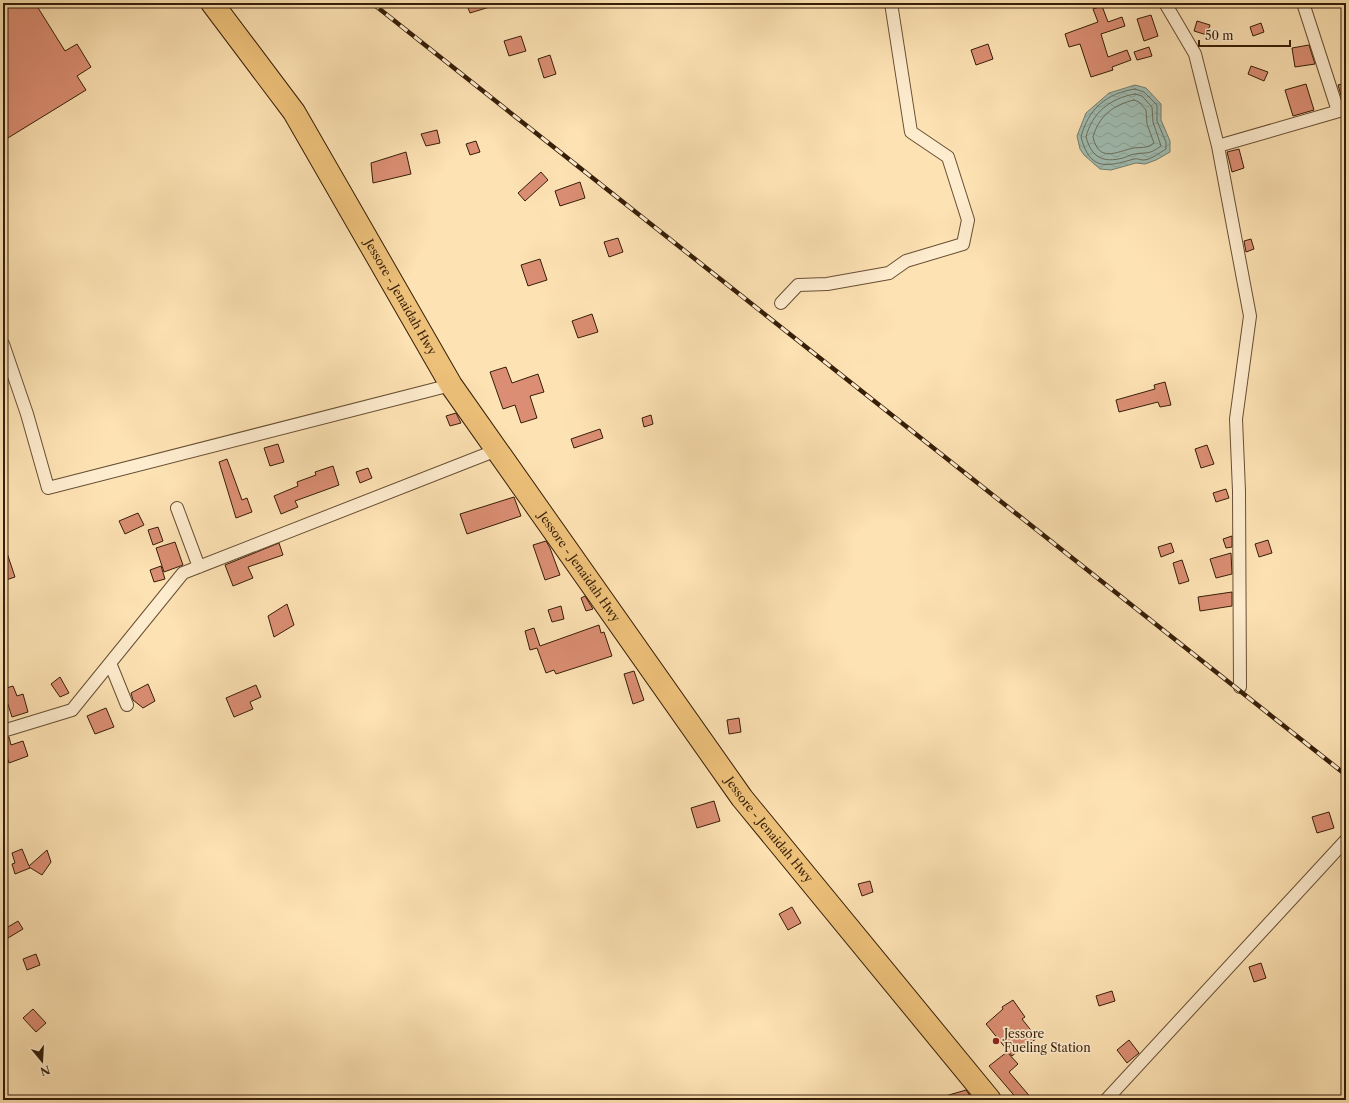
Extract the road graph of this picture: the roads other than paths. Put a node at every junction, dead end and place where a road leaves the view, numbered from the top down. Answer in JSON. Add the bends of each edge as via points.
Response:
{"nodes":[{"id":1,"x":212,"y":3,"type":"edge"},
{"id":2,"x":891,"y":3,"type":"edge"},
{"id":3,"x":1165,"y":3,"type":"edge"},
{"id":4,"x":1303,"y":3,"type":"edge"},
{"id":5,"x":1342,"y":110,"type":"edge"},
{"id":6,"x":1218,"y":146,"type":"junction"},
{"id":7,"x":781,"y":303,"type":"dead end"},
{"id":8,"x":3,"y":344,"type":"edge"},
{"id":9,"x":451,"y":384,"type":"junction"},
{"id":10,"x":497,"y":450,"type":"junction"},
{"id":11,"x":177,"y":508,"type":"dead end"},
{"id":12,"x":199,"y":566,"type":"junction"},
{"id":13,"x":110,"y":663,"type":"junction"},
{"id":14,"x":1240,"y":687,"type":"dead end"},
{"id":15,"x":127,"y":705,"type":"dead end"},
{"id":16,"x":3,"y":732,"type":"edge"},
{"id":17,"x":1346,"y":840,"type":"edge"},
{"id":18,"x":990,"y":1100,"type":"edge"},
{"id":19,"x":1106,"y":1100,"type":"edge"}],
"edges":[{"from":1,"to":9,"type":"highway","name":"Jessore - Jenaidah Hwy","via":[[294,112]]},
{"from":2,"to":7,"type":"street","via":[[911,132],[948,157],[968,220],[962,244],[906,261],[889,273],[828,284],[798,285]]},
{"from":3,"to":6,"type":"street","via":[[1195,54]]},
{"from":4,"to":5,"type":"street"},
{"from":5,"to":6,"type":"street"},
{"from":6,"to":14,"type":"street","via":[[1250,316],[1236,419]]},
{"from":8,"to":9,"type":"street","via":[[27,414],[48,488]]},
{"from":9,"to":10,"type":"highway","name":"Jessore - Jenaidah Hwy"},
{"from":10,"to":12,"type":"street"},
{"from":10,"to":18,"type":"highway","name":"Jessore - Jenaidah Hwy","via":[[742,798]]},
{"from":11,"to":12,"type":"street"},
{"from":12,"to":13,"type":"street","via":[[183,573]]},
{"from":13,"to":15,"type":"street"},
{"from":13,"to":16,"type":"street","via":[[72,710]]},
{"from":17,"to":19,"type":"street"}]}
